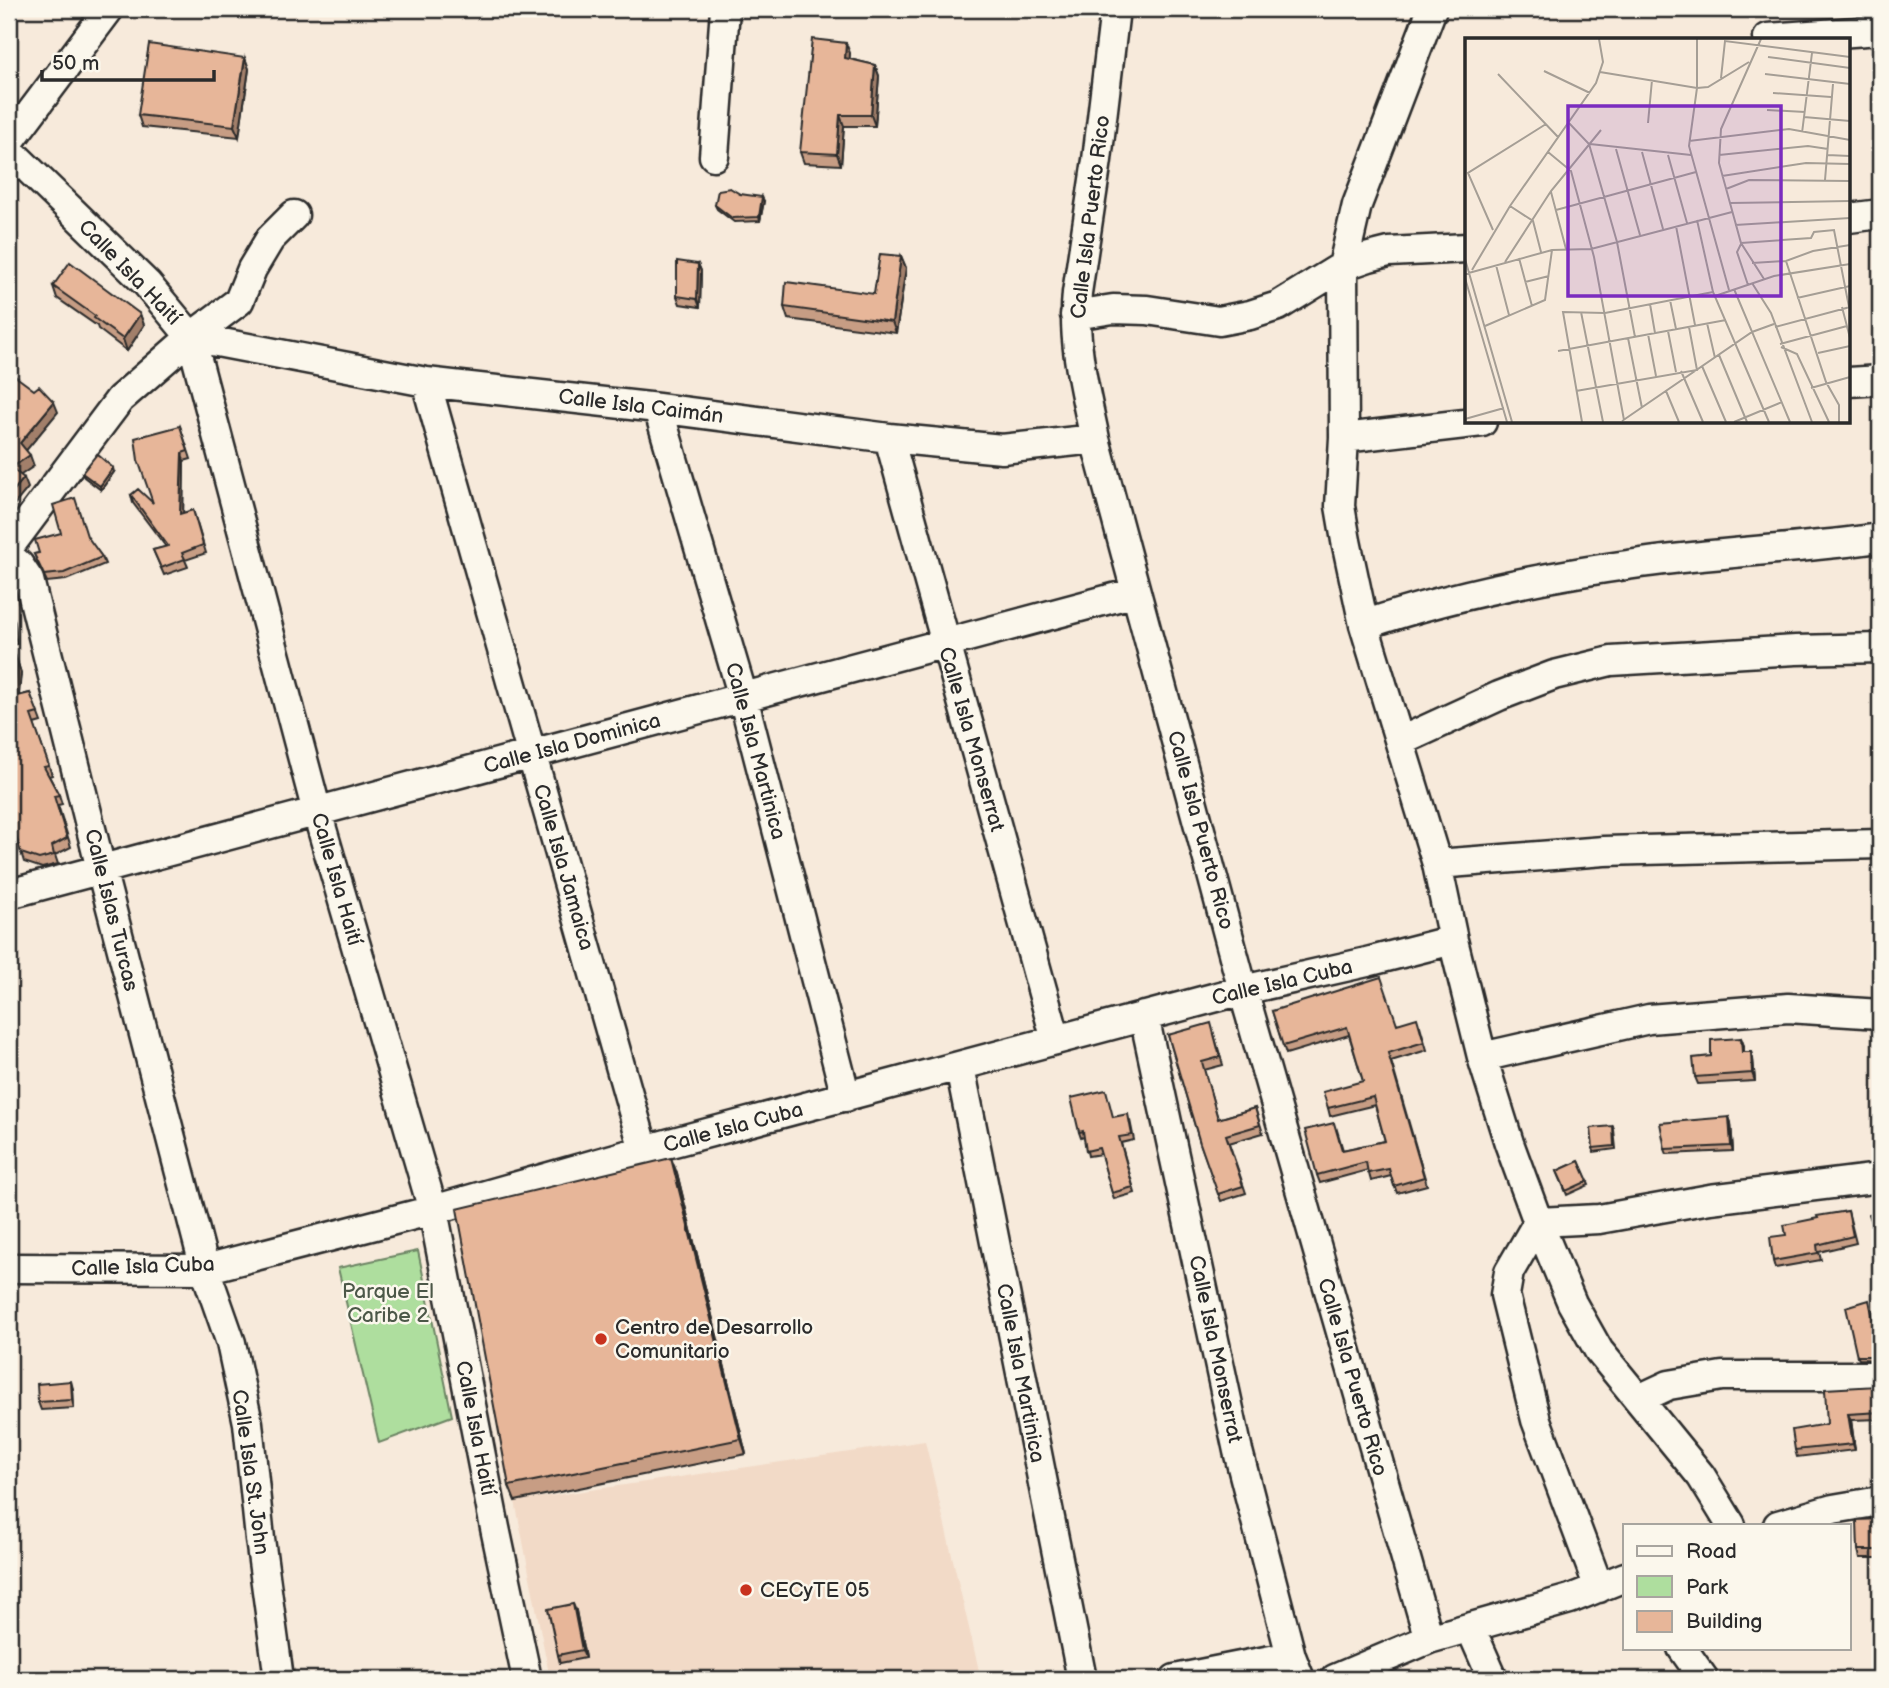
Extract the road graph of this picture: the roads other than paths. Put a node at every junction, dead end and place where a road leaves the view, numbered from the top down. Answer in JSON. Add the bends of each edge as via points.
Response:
{"nodes":[{"id":1,"x":109,"y":9,"type":"edge"},
{"id":2,"x":725,"y":9,"type":"edge"},
{"id":3,"x":1115,"y":9,"type":"edge"},
{"id":4,"x":1432,"y":9,"type":"edge"},
{"id":5,"x":1880,"y":30,"type":"edge"},
{"id":6,"x":1768,"y":37,"type":"dead end"},
{"id":7,"x":9,"y":142,"type":"edge"},
{"id":8,"x":9,"y":150,"type":"edge"},
{"id":9,"x":714,"y":156,"type":"dead end"},
{"id":10,"x":1880,"y":214,"type":"edge"},
{"id":11,"x":294,"y":215,"type":"dead end"},
{"id":12,"x":1850,"y":218,"type":"edge"},
{"id":13,"x":1465,"y":248,"type":"edge"},
{"id":14,"x":1343,"y":266,"type":"junction"},
{"id":15,"x":1075,"y":315,"type":"junction"},
{"id":16,"x":191,"y":337,"type":"junction"},
{"id":17,"x":1880,"y":380,"type":"edge"},
{"id":18,"x":426,"y":382,"type":"junction"},
{"id":19,"x":1850,"y":382,"type":"edge"},
{"id":20,"x":658,"y":408,"type":"junction"},
{"id":21,"x":1465,"y":424,"type":"edge"},
{"id":22,"x":889,"y":438,"type":"junction"},
{"id":23,"x":1345,"y":438,"type":"junction"},
{"id":24,"x":1095,"y":439,"type":"junction"},
{"id":25,"x":1880,"y":538,"type":"edge"},
{"id":26,"x":9,"y":547,"type":"edge"},
{"id":27,"x":9,"y":556,"type":"edge"},
{"id":28,"x":1136,"y":592,"type":"junction"},
{"id":29,"x":1364,"y":625,"type":"junction"},
{"id":30,"x":946,"y":643,"type":"junction"},
{"id":31,"x":1880,"y":648,"type":"edge"},
{"id":32,"x":743,"y":697,"type":"junction"},
{"id":33,"x":1401,"y":741,"type":"junction"},
{"id":34,"x":532,"y":754,"type":"junction"},
{"id":35,"x":317,"y":811,"type":"junction"},
{"id":36,"x":1880,"y":844,"type":"edge"},
{"id":37,"x":1437,"y":864,"type":"junction"},
{"id":38,"x":101,"y":869,"type":"junction"},
{"id":39,"x":9,"y":894,"type":"edge"},
{"id":40,"x":1453,"y":940,"type":"junction"},
{"id":41,"x":1243,"y":990,"type":"junction"},
{"id":42,"x":1880,"y":1014,"type":"edge"},
{"id":43,"x":1144,"y":1016,"type":"junction"},
{"id":44,"x":1056,"y":1040,"type":"junction"},
{"id":45,"x":1482,"y":1057,"type":"junction"},
{"id":46,"x":960,"y":1067,"type":"junction"},
{"id":47,"x":846,"y":1097,"type":"junction"},
{"id":48,"x":644,"y":1150,"type":"junction"},
{"id":49,"x":1880,"y":1178,"type":"edge"},
{"id":50,"x":433,"y":1210,"type":"junction"},
{"id":51,"x":1538,"y":1222,"type":"junction"},
{"id":52,"x":9,"y":1268,"type":"edge"},
{"id":53,"x":205,"y":1269,"type":"junction"},
{"id":54,"x":1880,"y":1376,"type":"edge"},
{"id":55,"x":1639,"y":1399,"type":"junction"},
{"id":56,"x":1880,"y":1501,"type":"edge"},
{"id":57,"x":1730,"y":1524,"type":"edge"},
{"id":58,"x":1781,"y":1524,"type":"edge"},
{"id":59,"x":1612,"y":1583,"type":"edge"},
{"id":60,"x":1471,"y":1629,"type":"junction"},
{"id":61,"x":1429,"y":1639,"type":"junction"},
{"id":62,"x":1683,"y":1650,"type":"edge"},
{"id":63,"x":1295,"y":1668,"type":"edge"},
{"id":64,"x":279,"y":1679,"type":"edge"},
{"id":65,"x":527,"y":1679,"type":"edge"},
{"id":66,"x":1082,"y":1679,"type":"edge"},
{"id":67,"x":1175,"y":1679,"type":"edge"},
{"id":68,"x":1335,"y":1679,"type":"edge"},
{"id":69,"x":1493,"y":1679,"type":"edge"},
{"id":70,"x":1704,"y":1679,"type":"edge"}],
"edges":[{"from":1,"to":7,"type":"street"},
{"from":2,"to":9,"type":"street"},
{"from":3,"to":15,"type":"street","name":"Calle Isla Puerto Rico"},
{"from":4,"to":14,"type":"street","via":[[1357,205]]},
{"from":5,"to":6,"type":"street"},
{"from":8,"to":16,"type":"street","name":"Calle Isla Haití","via":[[147,284]]},
{"from":10,"to":12,"type":"street"},
{"from":11,"to":16,"type":"street","via":[[270,239],[239,301]]},
{"from":13,"to":14,"type":"street","via":[[1389,252]]},
{"from":14,"to":15,"type":"street","via":[[1278,306],[1219,321],[1147,310]]},
{"from":14,"to":23,"type":"street"},
{"from":15,"to":24,"type":"street","name":"Calle Isla Puerto Rico","via":[[1078,360]]},
{"from":16,"to":18,"type":"street","name":"Calle Isla Caimán"},
{"from":16,"to":26,"type":"street","via":[[120,399]]},
{"from":16,"to":35,"type":"street","name":"Calle Isla Haití"},
{"from":17,"to":19,"type":"street"},
{"from":18,"to":20,"type":"street","name":"Calle Isla Caimán"},
{"from":18,"to":34,"type":"street","name":"Calle Isla Jamaica"},
{"from":20,"to":22,"type":"street","name":"Calle Isla Caimán"},
{"from":20,"to":32,"type":"street","name":"Calle Isla Martinica"},
{"from":21,"to":23,"type":"street"},
{"from":22,"to":24,"type":"street","name":"Calle Isla Caimán","via":[[1002,449]]},
{"from":22,"to":30,"type":"street","name":"Calle Isla Monserrat"},
{"from":23,"to":29,"type":"street","via":[[1340,506]]},
{"from":24,"to":28,"type":"street","name":"Calle Isla Puerto Rico"},
{"from":25,"to":29,"type":"street","via":[[1642,562],[1510,584],[1424,604]]},
{"from":27,"to":38,"type":"street","name":"Calle Islas Turcas","via":[[29,579]]},
{"from":28,"to":30,"type":"street","name":"Calle Isla Dominica"},
{"from":28,"to":41,"type":"street","name":"Calle Isla Puerto Rico"},
{"from":29,"to":33,"type":"street"},
{"from":30,"to":32,"type":"street","name":"Calle Isla Dominica"},
{"from":30,"to":44,"type":"street","name":"Calle Isla Monserrat"},
{"from":31,"to":33,"type":"street","via":[[1611,661],[1555,674]]},
{"from":32,"to":34,"type":"street","name":"Calle Isla Dominica"},
{"from":32,"to":47,"type":"street","name":"Calle Isla Martinica"},
{"from":33,"to":37,"type":"street"},
{"from":34,"to":35,"type":"street","name":"Calle Isla Dominica"},
{"from":34,"to":48,"type":"street","name":"Calle Isla Jamaica"},
{"from":35,"to":38,"type":"street","name":"Calle Isla Dominica"},
{"from":35,"to":50,"type":"street","name":"Calle Isla Haití"},
{"from":36,"to":37,"type":"street","via":[[1604,851]]},
{"from":37,"to":40,"type":"street"},
{"from":38,"to":39,"type":"street","name":"Calle Isla Dominica"},
{"from":38,"to":53,"type":"street","name":"Calle Islas Turcas"},
{"from":40,"to":41,"type":"street","name":"Calle Isla Cuba"},
{"from":40,"to":45,"type":"street"},
{"from":41,"to":43,"type":"street","name":"Calle Isla Cuba"},
{"from":41,"to":61,"type":"street","name":"Calle Isla Puerto Rico"},
{"from":42,"to":45,"type":"street","via":[[1788,1008],[1649,1019]]},
{"from":43,"to":44,"type":"street","name":"Calle Isla Cuba"},
{"from":43,"to":63,"type":"street","name":"Calle Isla Monserrat","via":[[1238,1451]]},
{"from":44,"to":46,"type":"street","name":"Calle Isla Cuba"},
{"from":45,"to":51,"type":"street"},
{"from":46,"to":47,"type":"street","name":"Calle Isla Cuba"},
{"from":46,"to":66,"type":"street","name":"Calle Isla Martinica"},
{"from":47,"to":48,"type":"street","name":"Calle Isla Cuba"},
{"from":48,"to":50,"type":"street","name":"Calle Isla Cuba"},
{"from":49,"to":51,"type":"street","via":[[1710,1199],[1599,1219]]},
{"from":50,"to":53,"type":"street","name":"Calle Isla Cuba"},
{"from":50,"to":65,"type":"street","name":"Calle Isla Haití"},
{"from":51,"to":55,"type":"street","via":[[1572,1303],[1599,1351]]},
{"from":51,"to":59,"type":"street","via":[[1508,1272],[1505,1295],[1536,1420]]},
{"from":52,"to":53,"type":"street","name":"Calle Isla Cuba"},
{"from":53,"to":64,"type":"street","name":"Calle Isla St. John","via":[[231,1342],[248,1423]]},
{"from":54,"to":55,"type":"street","via":[[1722,1376],[1669,1385]]},
{"from":55,"to":57,"type":"street","via":[[1701,1476]]},
{"from":56,"to":58,"type":"street"},
{"from":59,"to":60,"type":"street"},
{"from":60,"to":61,"type":"street"},
{"from":60,"to":69,"type":"street"},
{"from":61,"to":68,"type":"street"},
{"from":62,"to":70,"type":"street"},
{"from":63,"to":67,"type":"street"}]}
